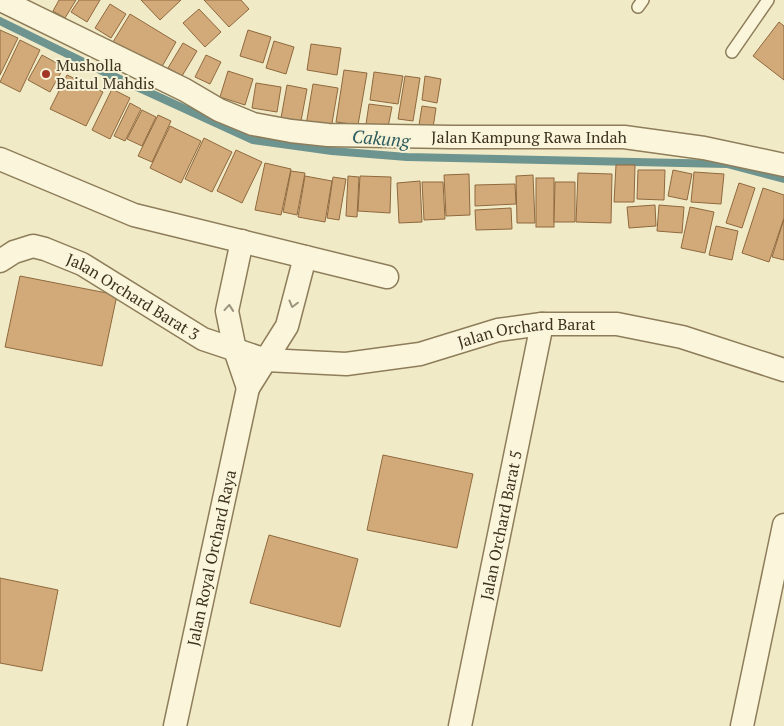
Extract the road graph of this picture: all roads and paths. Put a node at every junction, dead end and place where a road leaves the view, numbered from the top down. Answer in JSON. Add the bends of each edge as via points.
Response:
{"nodes":[{"id":1,"x":1,"y":0,"type":"edge"},
{"id":2,"x":768,"y":0,"type":"edge"},
{"id":3,"x":732,"y":52,"type":"dead end"},
{"id":4,"x":0,"y":159,"type":"edge"},
{"id":5,"x":784,"y":165,"type":"edge"},
{"id":6,"x":242,"y":241,"type":"junction"},
{"id":7,"x":305,"y":257,"type":"junction"},
{"id":8,"x":0,"y":261,"type":"edge"},
{"id":9,"x":387,"y":277,"type":"dead end"},
{"id":10,"x":542,"y":324,"type":"junction"},
{"id":11,"x":235,"y":350,"type":"junction"},
{"id":12,"x":266,"y":360,"type":"junction"},
{"id":13,"x":784,"y":370,"type":"edge"},
{"id":14,"x":248,"y":388,"type":"junction"},
{"id":15,"x":784,"y":525,"type":"edge"},
{"id":16,"x":784,"y":602,"type":"edge"},
{"id":17,"x":765,"y":618,"type":"junction"},
{"id":18,"x":175,"y":726,"type":"edge"},
{"id":19,"x":460,"y":726,"type":"edge"},
{"id":20,"x":742,"y":726,"type":"edge"}],
"edges":[{"from":1,"to":5,"type":"street","name":"Jalan Kampung Rawa Indah","via":[[253,124],[328,135],[624,137],[704,148]]},
{"from":2,"to":3,"type":"lane"},
{"from":4,"to":6,"type":"street","via":[[134,215]]},
{"from":6,"to":7,"type":"street"},
{"from":11,"to":6,"type":"street","one_way":true,"via":[[227,311]]},
{"from":7,"to":9,"type":"street"},
{"from":7,"to":12,"type":"street","name":"Jalan Royal Orchard Raya","one_way":true,"via":[[287,326]]},
{"from":8,"to":11,"type":"street","name":"Jalan Orchard Barat 3","via":[[33,246],[45,249],[82,264],[203,339]]},
{"from":10,"to":12,"type":"street","name":"Jalan Orchard Barat","via":[[498,330],[420,354],[346,364]]},
{"from":10,"to":13,"type":"street","name":"Jalan Orchard Barat","via":[[617,324],[682,337]]},
{"from":10,"to":19,"type":"street","name":"Jalan Orchard Barat 5"},
{"from":11,"to":12,"type":"street","name":"Jalan Orchard Barat 3"},
{"from":11,"to":14,"type":"street"},
{"from":12,"to":14,"type":"street","name":"Jalan Royal Orchard Raya"},
{"from":14,"to":18,"type":"street","name":"Jalan Royal Orchard Raya"},
{"from":15,"to":17,"type":"street"},
{"from":16,"to":17,"type":"street"},
{"from":17,"to":20,"type":"street"}]}
